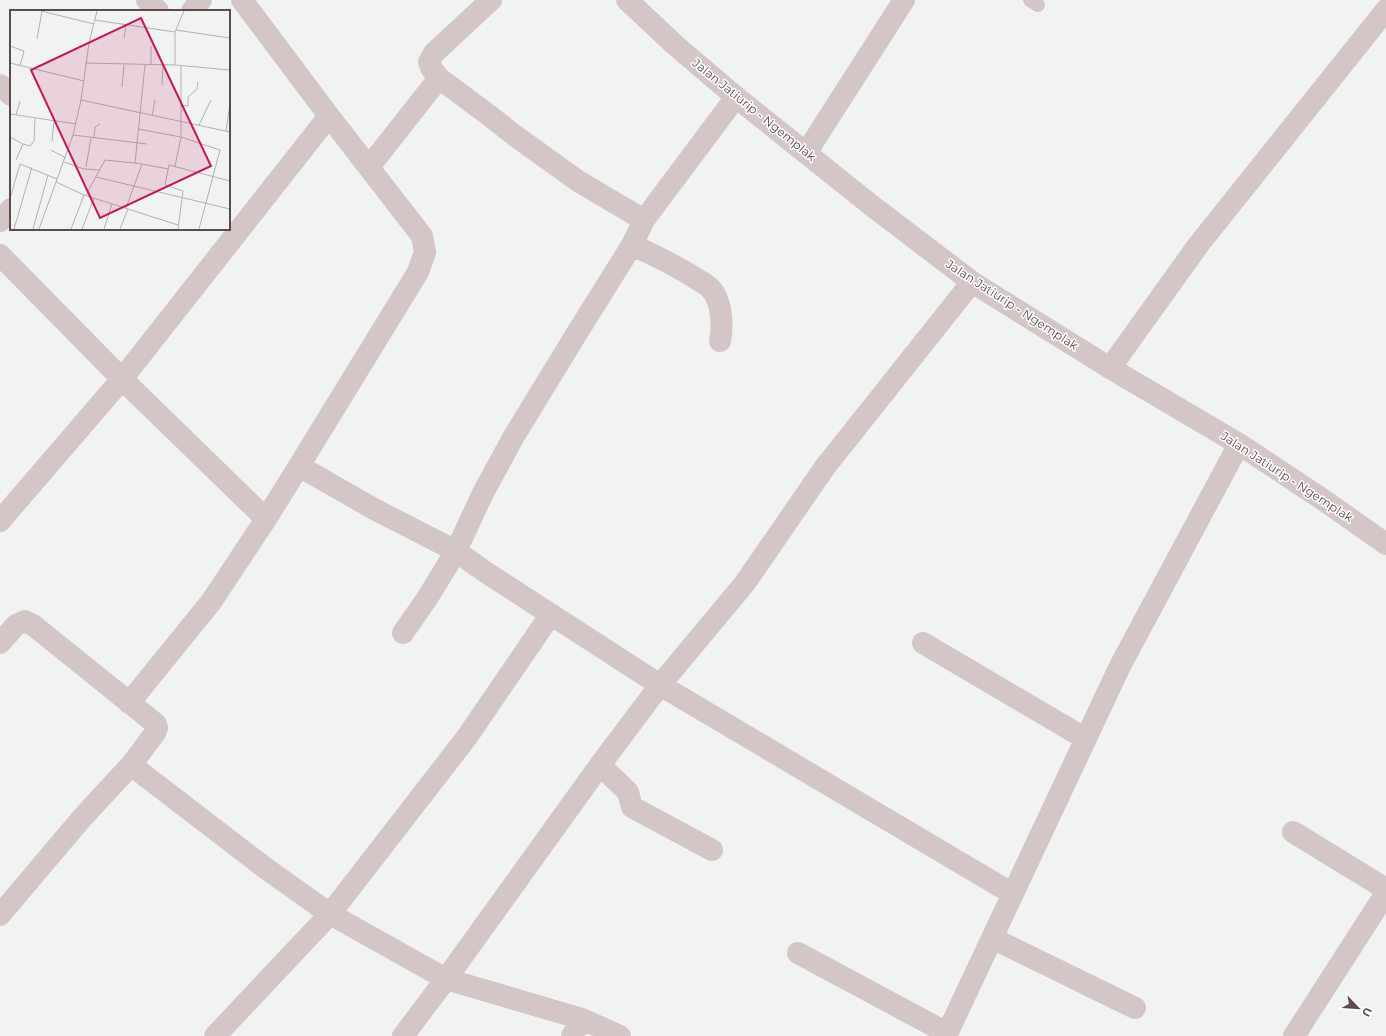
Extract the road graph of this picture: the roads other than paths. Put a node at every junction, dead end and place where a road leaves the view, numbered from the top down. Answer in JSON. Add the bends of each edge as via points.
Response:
{"nodes":[{"id":1,"x":147,"y":0,"type":"edge"},
{"id":2,"x":201,"y":0,"type":"edge"},
{"id":3,"x":242,"y":0,"type":"edge"},
{"id":4,"x":491,"y":0,"type":"edge"},
{"id":5,"x":627,"y":0,"type":"edge"},
{"id":6,"x":904,"y":0,"type":"edge"},
{"id":7,"x":157,"y":10,"type":"edge"},
{"id":8,"x":193,"y":10,"type":"edge"},
{"id":9,"x":1386,"y":10,"type":"edge"},
{"id":10,"x":439,"y":78,"type":"junction"},
{"id":11,"x":0,"y":85,"type":"edge"},
{"id":12,"x":10,"y":94,"type":"edge"},
{"id":13,"x":736,"y":97,"type":"junction"},
{"id":14,"x":329,"y":116,"type":"junction"},
{"id":15,"x":806,"y":153,"type":"junction"},
{"id":16,"x":369,"y":167,"type":"junction"},
{"id":17,"x":10,"y":210,"type":"edge"},
{"id":18,"x":644,"y":220,"type":"junction"},
{"id":19,"x":0,"y":221,"type":"edge"},
{"id":20,"x":632,"y":245,"type":"junction"},
{"id":21,"x":0,"y":255,"type":"edge"},
{"id":22,"x":972,"y":282,"type":"junction"},
{"id":23,"x":720,"y":341,"type":"dead end"},
{"id":24,"x":1110,"y":368,"type":"junction"},
{"id":25,"x":122,"y":379,"type":"junction"},
{"id":26,"x":1239,"y":444,"type":"junction"},
{"id":27,"x":299,"y":466,"type":"junction"},
{"id":28,"x":266,"y":519,"type":"junction"},
{"id":29,"x":0,"y":521,"type":"edge"},
{"id":30,"x":1386,"y":544,"type":"edge"},
{"id":31,"x":456,"y":551,"type":"junction"},
{"id":32,"x":552,"y":614,"type":"junction"},
{"id":33,"x":403,"y":633,"type":"dead end"},
{"id":34,"x":0,"y":643,"type":"edge"},
{"id":35,"x":923,"y":643,"type":"dead end"},
{"id":36,"x":660,"y":685,"type":"junction"},
{"id":37,"x":129,"y":703,"type":"junction"},
{"id":38,"x":1086,"y":739,"type":"junction"},
{"id":39,"x":600,"y":764,"type":"junction"},
{"id":40,"x":131,"y":765,"type":"junction"},
{"id":41,"x":1293,"y":832,"type":"dead end"},
{"id":42,"x":712,"y":850,"type":"dead end"},
{"id":43,"x":1386,"y":889,"type":"edge"},
{"id":44,"x":1386,"y":893,"type":"edge"},
{"id":45,"x":1014,"y":894,"type":"junction"},
{"id":46,"x":330,"y":914,"type":"junction"},
{"id":47,"x":0,"y":915,"type":"edge"},
{"id":48,"x":992,"y":938,"type":"junction"},
{"id":49,"x":798,"y":953,"type":"dead end"},
{"id":50,"x":446,"y":979,"type":"junction"},
{"id":51,"x":1135,"y":1008,"type":"dead end"},
{"id":52,"x":577,"y":1028,"type":"edge"},
{"id":53,"x":947,"y":1034,"type":"edge"},
{"id":54,"x":215,"y":1036,"type":"edge"},
{"id":55,"x":403,"y":1036,"type":"edge"},
{"id":56,"x":620,"y":1036,"type":"edge"},
{"id":57,"x":1294,"y":1036,"type":"edge"}],
"edges":[{"from":1,"to":7,"type":"street"},
{"from":2,"to":8,"type":"street"},
{"from":3,"to":14,"type":"street"},
{"from":4,"to":10,"type":"street","via":[[434,53],[430,65]]},
{"from":5,"to":13,"type":"street","name":"Jalan Jatiurip - Ngemplak"},
{"from":6,"to":15,"type":"street"},
{"from":9,"to":24,"type":"street","via":[[1199,244]]},
{"from":10,"to":16,"type":"street"},
{"from":10,"to":18,"type":"street","via":[[578,181]]},
{"from":11,"to":12,"type":"street"},
{"from":13,"to":15,"type":"street","name":"Jalan Jatiurip - Ngemplak"},
{"from":13,"to":18,"type":"street"},
{"from":14,"to":16,"type":"street"},
{"from":14,"to":25,"type":"street"},
{"from":15,"to":22,"type":"street","name":"Jalan Jatiurip - Ngemplak"},
{"from":16,"to":27,"type":"street","via":[[422,236],[425,252],[418,272]]},
{"from":17,"to":19,"type":"street"},
{"from":18,"to":20,"type":"street"},
{"from":20,"to":23,"type":"street","via":[[672,264],[714,292],[722,331]]},
{"from":20,"to":31,"type":"street","via":[[514,436],[483,493]]},
{"from":21,"to":25,"type":"street"},
{"from":22,"to":24,"type":"street","name":"Jalan Jatiurip - Ngemplak"},
{"from":22,"to":36,"type":"street","via":[[825,467],[745,583]]},
{"from":24,"to":26,"type":"street","name":"Jalan Jatiurip - Ngemplak"},
{"from":25,"to":28,"type":"street"},
{"from":25,"to":29,"type":"street"},
{"from":26,"to":30,"type":"street","name":"Jalan Jatiurip - Ngemplak"},
{"from":26,"to":38,"type":"street","via":[[1120,666]]},
{"from":27,"to":28,"type":"street"},
{"from":27,"to":31,"type":"street","via":[[374,509]]},
{"from":28,"to":37,"type":"street","via":[[211,602]]},
{"from":31,"to":32,"type":"street"},
{"from":31,"to":33,"type":"street"},
{"from":32,"to":36,"type":"street"},
{"from":32,"to":46,"type":"street","via":[[467,737]]},
{"from":34,"to":37,"type":"street","via":[[16,625],[25,621],[33,624]]},
{"from":35,"to":38,"type":"street"},
{"from":36,"to":39,"type":"street"},
{"from":36,"to":45,"type":"street"},
{"from":37,"to":40,"type":"street","via":[[156,724],[157,728]]},
{"from":38,"to":45,"type":"street"},
{"from":39,"to":42,"type":"street","via":[[628,792],[632,807]]},
{"from":39,"to":50,"type":"street"},
{"from":40,"to":46,"type":"street"},
{"from":40,"to":47,"type":"street","via":[[82,818]]},
{"from":41,"to":43,"type":"street"},
{"from":44,"to":57,"type":"street"},
{"from":45,"to":48,"type":"street"},
{"from":46,"to":50,"type":"street"},
{"from":46,"to":54,"type":"street"},
{"from":48,"to":51,"type":"street"},
{"from":48,"to":53,"type":"street"},
{"from":49,"to":53,"type":"street"},
{"from":50,"to":52,"type":"street"},
{"from":50,"to":55,"type":"street"},
{"from":52,"to":56,"type":"street"}]}
